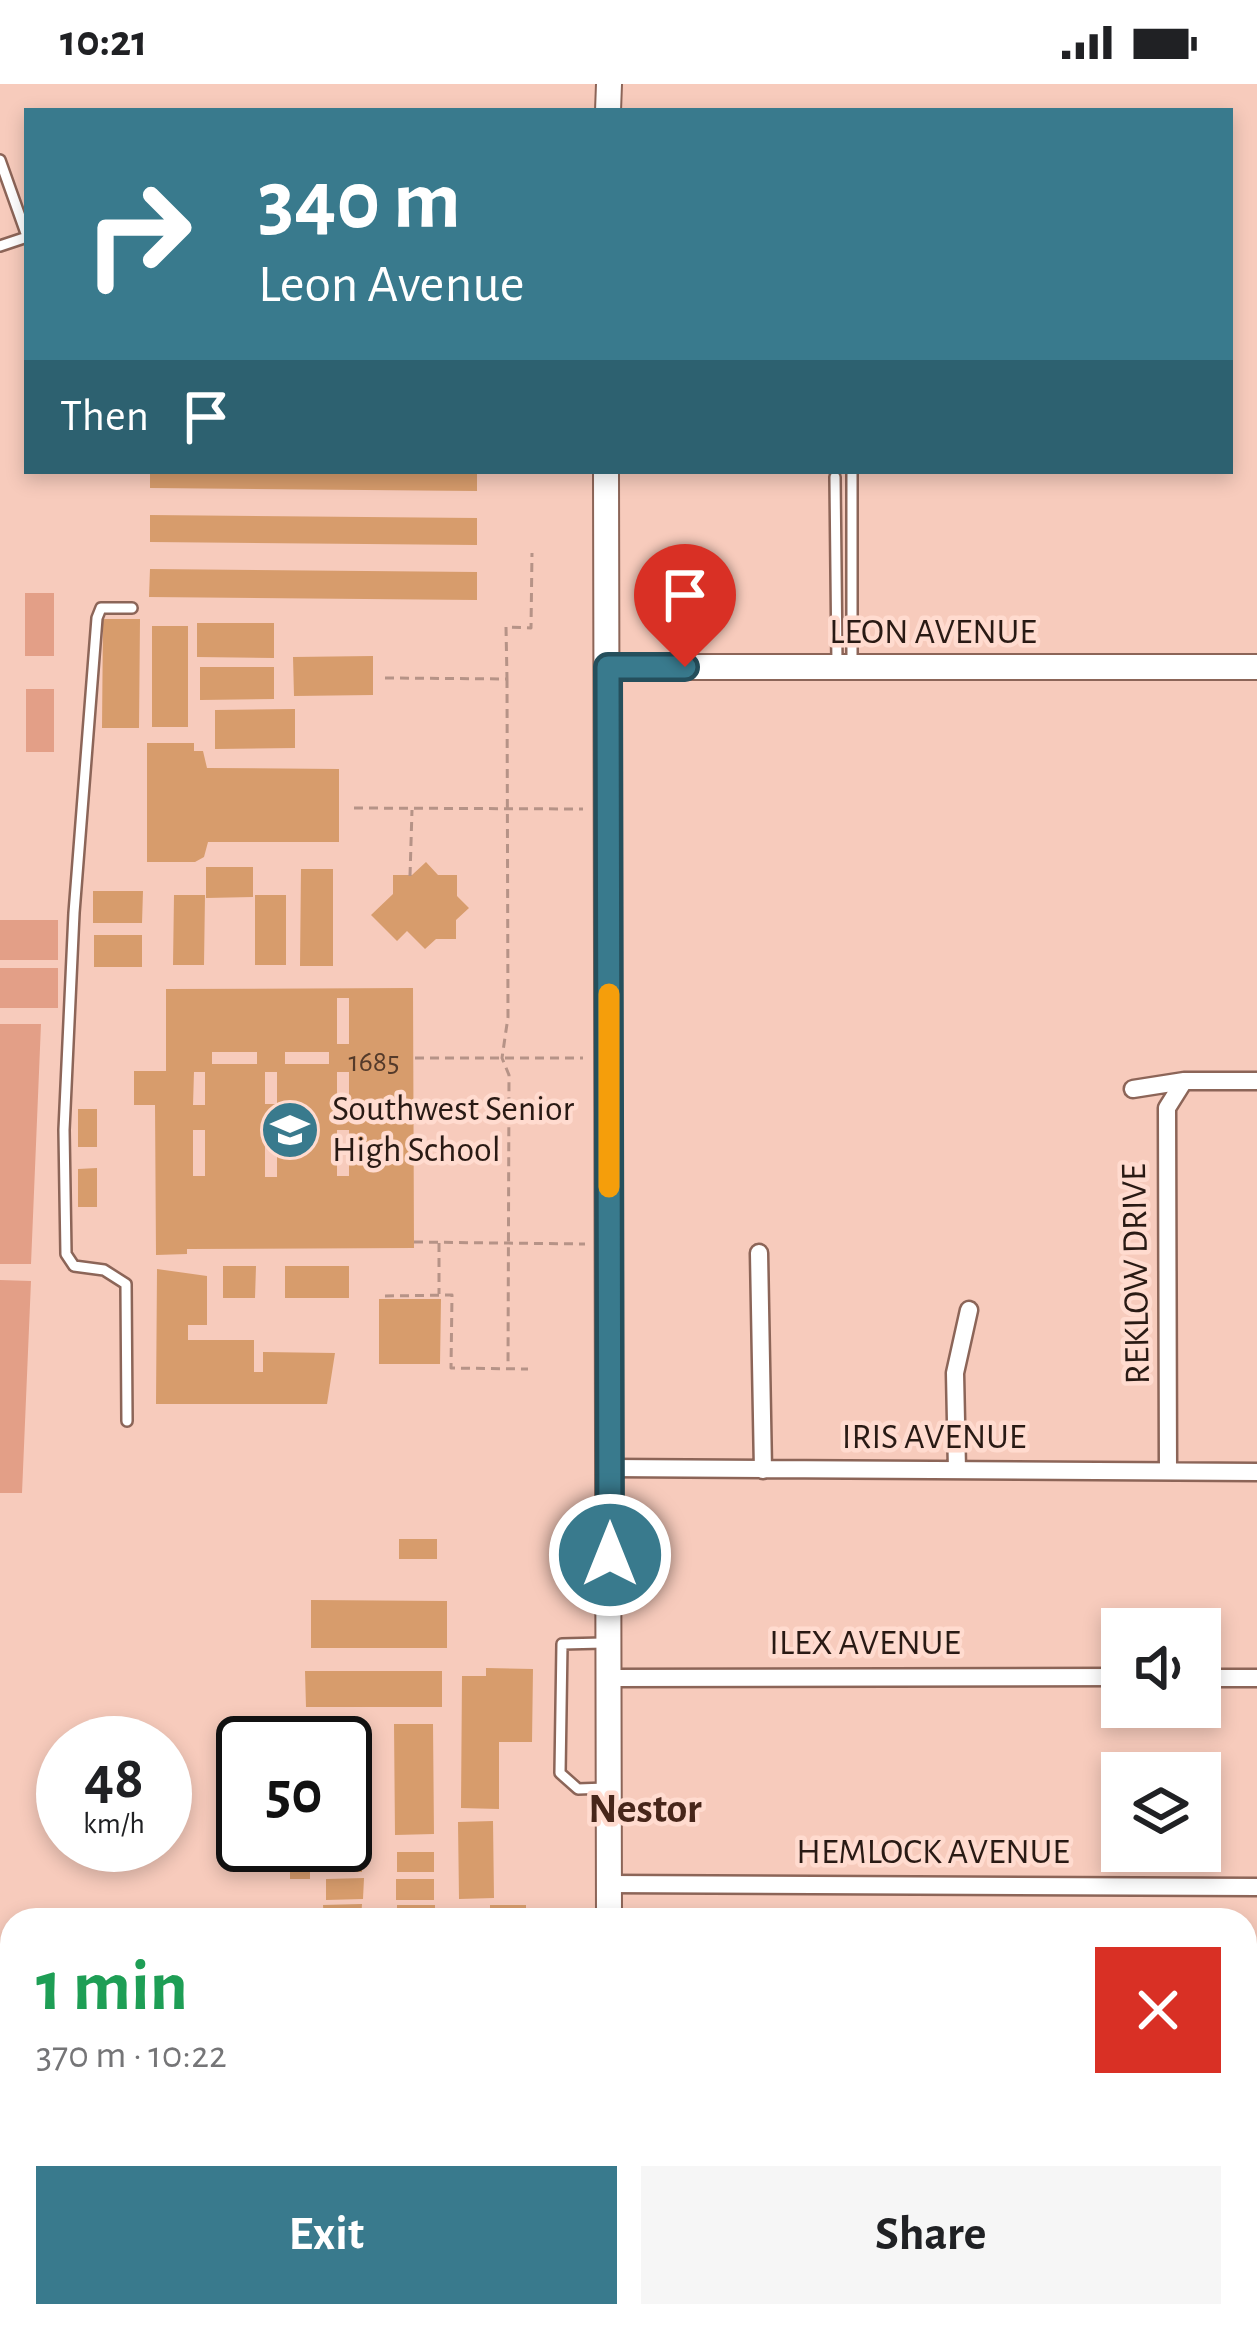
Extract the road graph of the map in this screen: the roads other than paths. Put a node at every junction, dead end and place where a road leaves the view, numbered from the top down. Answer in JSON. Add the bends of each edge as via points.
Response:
{"nodes":[{"id":1,"x":0,"y":160,"type":"edge"},
{"id":2,"x":24,"y":228,"type":"edge"},
{"id":3,"x":606,"y":474,"type":"edge"},
{"id":4,"x":853,"y":474,"type":"edge"},
{"id":5,"x":835,"y":477,"type":"dead end"},
{"id":6,"x":132,"y":608,"type":"dead end"},
{"id":7,"x":608,"y":667,"type":"junction"},
{"id":8,"x":845,"y":668,"type":"junction"},
{"id":9,"x":1257,"y":668,"type":"edge"},
{"id":10,"x":1184,"y":1081,"type":"junction"},
{"id":11,"x":1257,"y":1081,"type":"edge"},
{"id":12,"x":1133,"y":1089,"type":"dead end"},
{"id":13,"x":759,"y":1253,"type":"dead end"},
{"id":14,"x":969,"y":1310,"type":"dead end"},
{"id":15,"x":127,"y":1420,"type":"dead end"},
{"id":16,"x":611,"y":1468,"type":"junction"},
{"id":17,"x":763,"y":1469,"type":"junction"},
{"id":18,"x":957,"y":1470,"type":"junction"},
{"id":19,"x":1168,"y":1471,"type":"junction"},
{"id":20,"x":1257,"y":1472,"type":"edge"},
{"id":21,"x":609,"y":1643,"type":"junction"},
{"id":22,"x":1101,"y":1677,"type":"edge"},
{"id":23,"x":608,"y":1678,"type":"junction"},
{"id":24,"x":1221,"y":1678,"type":"edge"},
{"id":25,"x":1257,"y":1678,"type":"edge"},
{"id":26,"x":608,"y":1788,"type":"junction"},
{"id":27,"x":608,"y":1884,"type":"junction"},
{"id":28,"x":1257,"y":1887,"type":"edge"},
{"id":29,"x":609,"y":1908,"type":"edge"}],
"edges":[{"from":1,"to":2,"type":"lane"},
{"from":3,"to":7,"type":"main road"},
{"from":4,"to":8,"type":"lane"},
{"from":5,"to":8,"type":"lane"},
{"from":6,"to":15,"type":"lane","via":[[100,608],[97,618],[64,1130],[66,1254],[74,1266],[104,1270],[126,1284]]},
{"from":7,"to":8,"type":"main road","name":"LEON AVENUE"},
{"from":7,"to":16,"type":"main road"},
{"from":8,"to":9,"type":"main road","name":"LEON AVENUE"},
{"from":10,"to":11,"type":"street"},
{"from":10,"to":12,"type":"street"},
{"from":10,"to":19,"type":"street","name":"REKLOW DRIVE","via":[[1167,1108]]},
{"from":13,"to":17,"type":"street"},
{"from":14,"to":18,"type":"street","via":[[955,1373]]},
{"from":16,"to":17,"type":"street","name":"IRIS AVENUE"},
{"from":16,"to":21,"type":"main road"},
{"from":17,"to":18,"type":"street","name":"IRIS AVENUE"},
{"from":18,"to":19,"type":"street","name":"IRIS AVENUE"},
{"from":19,"to":20,"type":"street","name":"IRIS AVENUE"},
{"from":21,"to":23,"type":"main road"},
{"from":21,"to":26,"type":"lane","via":[[562,1644],[560,1773],[578,1789]]},
{"from":22,"to":23,"type":"street","name":"ILEX AVENUE"},
{"from":23,"to":26,"type":"main road"},
{"from":24,"to":25,"type":"street"},
{"from":26,"to":27,"type":"main road"},
{"from":27,"to":28,"type":"street","name":"HEMLOCK AVENUE"},
{"from":27,"to":29,"type":"main road"}]}
